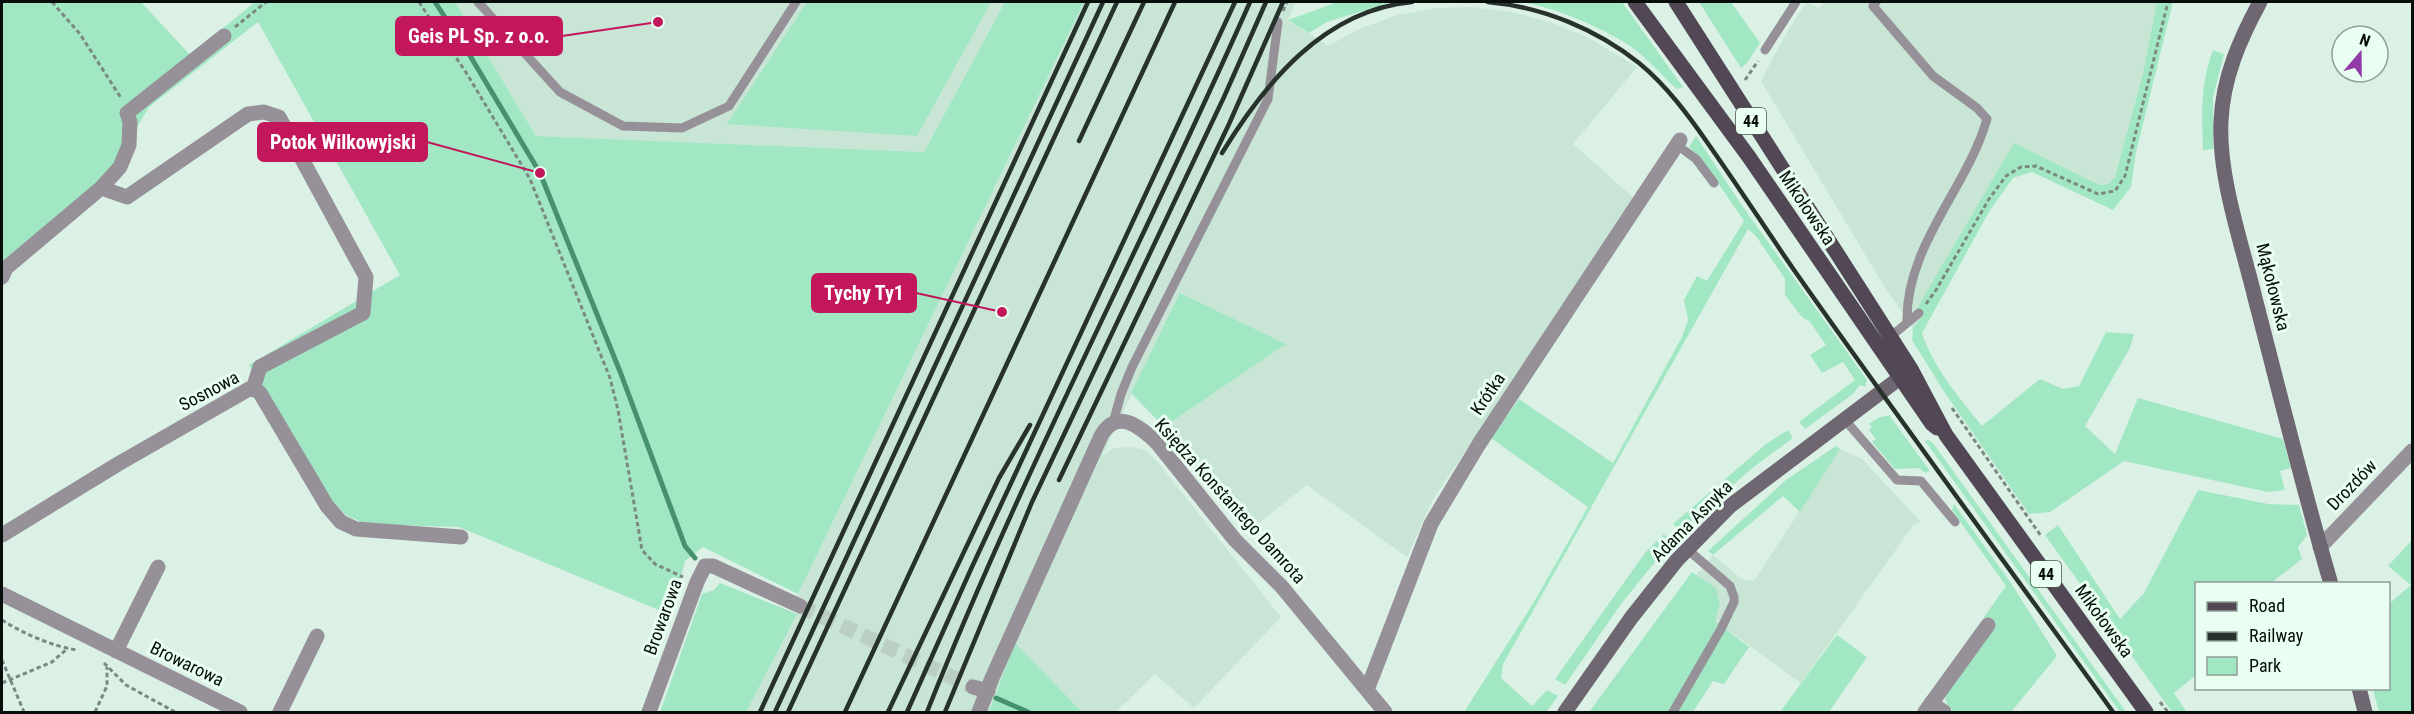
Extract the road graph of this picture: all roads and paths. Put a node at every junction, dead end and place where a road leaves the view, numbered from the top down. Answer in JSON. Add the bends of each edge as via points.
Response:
{"nodes":[{"id":1,"x":52,"y":2,"type":"edge"},
{"id":2,"x":266,"y":2,"type":"edge"},
{"id":3,"x":418,"y":2,"type":"edge"},
{"id":4,"x":478,"y":2,"type":"edge"},
{"id":5,"x":796,"y":2,"type":"edge"},
{"id":6,"x":1635,"y":2,"type":"edge"},
{"id":7,"x":1676,"y":2,"type":"edge"},
{"id":8,"x":1796,"y":2,"type":"edge"},
{"id":9,"x":1876,"y":2,"type":"edge"},
{"id":10,"x":2168,"y":2,"type":"edge"},
{"id":11,"x":2260,"y":2,"type":"edge"},
{"id":12,"x":1278,"y":22,"type":"dead end"},
{"id":13,"x":224,"y":36,"type":"joint"},
{"id":14,"x":1765,"y":50,"type":"joint"},
{"id":15,"x":1744,"y":82,"type":"dead end"},
{"id":16,"x":127,"y":113,"type":"junction"},
{"id":17,"x":1679,"y":142,"type":"joint"},
{"id":18,"x":1714,"y":183,"type":"dead end"},
{"id":19,"x":101,"y":188,"type":"junction"},
{"id":20,"x":2,"y":277,"type":"edge"},
{"id":21,"x":1919,"y":313,"type":"joint"},
{"id":22,"x":1907,"y":323,"type":"junction"},
{"id":23,"x":1890,"y":337,"type":"junction"},
{"id":24,"x":1905,"y":374,"type":"junction"},
{"id":25,"x":253,"y":389,"type":"junction"},
{"id":26,"x":1947,"y":400,"type":"dead end"},
{"id":27,"x":1845,"y":420,"type":"junction"},
{"id":28,"x":1113,"y":423,"type":"junction"},
{"id":29,"x":2412,"y":451,"type":"edge"},
{"id":30,"x":1955,"y":522,"type":"dead end"},
{"id":31,"x":2,"y":535,"type":"edge"},
{"id":32,"x":461,"y":537,"type":"dead end"},
{"id":33,"x":2045,"y":542,"type":"dead end"},
{"id":34,"x":2320,"y":547,"type":"junction"},
{"id":35,"x":1687,"y":549,"type":"junction"},
{"id":36,"x":158,"y":567,"type":"dead end"},
{"id":37,"x":697,"y":582,"type":"junction"},
{"id":38,"x":2330,"y":582,"type":"edge"},
{"id":39,"x":2,"y":594,"type":"edge"},
{"id":40,"x":800,"y":606,"type":"tunnel mouth"},
{"id":41,"x":2,"y":620,"type":"edge"},
{"id":42,"x":1988,"y":625,"type":"dead end"},
{"id":43,"x":317,"y":636,"type":"dead end"},
{"id":44,"x":68,"y":648,"type":"junction"},
{"id":45,"x":81,"y":649,"type":"dead end"},
{"id":46,"x":116,"y":651,"type":"junction"},
{"id":47,"x":102,"y":658,"type":"dead end"},
{"id":48,"x":2,"y":660,"type":"edge"},
{"id":49,"x":107,"y":667,"type":"junction"},
{"id":50,"x":10,"y":679,"type":"junction"},
{"id":51,"x":2,"y":683,"type":"edge"},
{"id":52,"x":1367,"y":690,"type":"junction"},
{"id":53,"x":2360,"y":690,"type":"edge"},
{"id":54,"x":2154,"y":693,"type":"dead end"},
{"id":55,"x":1928,"y":708,"type":"edge"},
{"id":56,"x":24,"y":712,"type":"edge"},
{"id":57,"x":95,"y":712,"type":"edge"},
{"id":58,"x":175,"y":712,"type":"edge"},
{"id":59,"x":240,"y":712,"type":"edge"},
{"id":60,"x":280,"y":712,"type":"edge"},
{"id":61,"x":649,"y":712,"type":"edge"},
{"id":62,"x":979,"y":712,"type":"edge"},
{"id":63,"x":1385,"y":712,"type":"edge"},
{"id":64,"x":1565,"y":712,"type":"edge"},
{"id":65,"x":1672,"y":712,"type":"edge"},
{"id":66,"x":1944,"y":712,"type":"edge"},
{"id":67,"x":2146,"y":712,"type":"edge"},
{"id":68,"x":2168,"y":712,"type":"edge"},
{"id":69,"x":2365,"y":712,"type":"edge"}],
"edges":[{"from":1,"to":16,"type":"path","via":[[80,34]]},
{"from":2,"to":13,"type":"path"},
{"from":3,"to":37,"type":"path","via":[[467,74],[542,208],[610,378],[642,550],[655,564]]},
{"from":4,"to":5,"type":"lane","via":[[560,92],[624,126],[682,128],[729,106]]},
{"from":6,"to":24,"type":"main road","name":"Mikołowska","number":"44"},
{"from":7,"to":23,"type":"main road","name":"Mikołowska","number":"44"},
{"from":8,"to":14,"type":"lane"},
{"from":9,"to":22,"type":"lane","via":[[1873,6],[1933,76],[1988,119],[1981,142],[1917,261],[1906,304]]},
{"from":10,"to":21,"type":"path","via":[[2125,176],[2115,191],[2098,194],[2036,166],[2021,167],[2006,177],[1989,199]]},
{"from":11,"to":34,"type":"street","name":"Mąkołowska","via":[[2242,37],[2223,93],[2221,153]]},
{"from":12,"to":28,"type":"lane","via":[[1268,99],[1132,367]]},
{"from":13,"to":16,"type":"street"},
{"from":14,"to":15,"type":"path"},
{"from":16,"to":19,"type":"street","via":[[129,145],[120,167]]},
{"from":17,"to":18,"type":"lane"},
{"from":17,"to":52,"type":"street","name":"Krótka","via":[[1479,444],[1431,524]]},
{"from":19,"to":20,"type":"street","via":[[6,268]]},
{"from":19,"to":25,"type":"street","via":[[127,196],[248,114],[264,112],[279,117],[366,277],[363,313],[260,367]]},
{"from":21,"to":22,"type":"lane"},
{"from":22,"to":23,"type":"lane"},
{"from":23,"to":24,"type":"main road","name":"Mikołowska","number":"44"},
{"from":24,"to":27,"type":"street","name":"Adama Asnyka"},
{"from":24,"to":67,"type":"main road","name":"Mikołowska","number":"44"},
{"from":25,"to":31,"type":"street","name":"Sosnowa","via":[[147,447]]},
{"from":25,"to":32,"type":"street","name":"Sosnowa","via":[[260,393],[327,506],[341,522],[356,529]]},
{"from":26,"to":33,"type":"path"},
{"from":27,"to":30,"type":"lane","via":[[1897,480],[1921,481]]},
{"from":27,"to":35,"type":"street","name":"Adama Asnyka","via":[[1730,506]]},
{"from":28,"to":52,"type":"street","name":"Księdza Konstantego Damrota","via":[[1128,421],[1158,444],[1235,540],[1282,587]]},
{"from":28,"to":62,"type":"street","via":[[1101,436],[980,689]]},
{"from":29,"to":34,"type":"street","name":"Drozdów"},
{"from":34,"to":38,"type":"street","name":"Mąkołowska"},
{"from":35,"to":64,"type":"street","name":"Adama Asnyka","via":[[1631,618]]},
{"from":35,"to":65,"type":"lane","via":[[1730,586],[1734,602]]},
{"from":36,"to":46,"type":"street"},
{"from":37,"to":40,"type":"street","name":"Browarowa","via":[[702,569],[713,566]]},
{"from":37,"to":61,"type":"street","name":"Browarowa"},
{"from":39,"to":46,"type":"street","name":"Browarowa"},
{"from":41,"to":44,"type":"path"},
{"from":42,"to":55,"type":"street"},
{"from":43,"to":60,"type":"street"},
{"from":44,"to":45,"type":"path"},
{"from":44,"to":50,"type":"path","via":[[52,662]]},
{"from":46,"to":59,"type":"street","name":"Browarowa"},
{"from":47,"to":49,"type":"path"},
{"from":48,"to":50,"type":"path"},
{"from":49,"to":57,"type":"path","via":[[106,686]]},
{"from":49,"to":58,"type":"path","via":[[126,685]]},
{"from":50,"to":51,"type":"path"},
{"from":50,"to":56,"type":"path"},
{"from":52,"to":63,"type":"street","name":"Księdza Konstantego Damrota"},
{"from":53,"to":69,"type":"street"},
{"from":54,"to":68,"type":"path"},
{"from":55,"to":66,"type":"street"}]}
